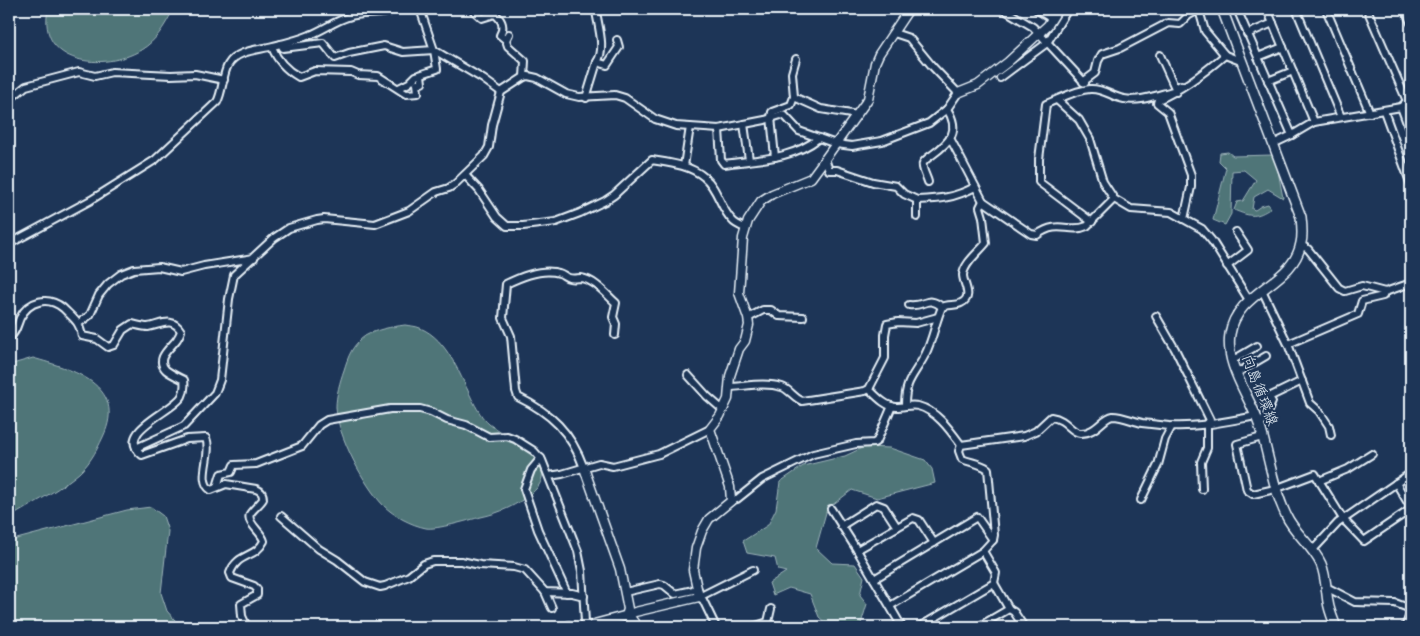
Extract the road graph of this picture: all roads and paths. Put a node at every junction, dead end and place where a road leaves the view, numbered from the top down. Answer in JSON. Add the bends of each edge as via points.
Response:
{"nodes":[{"id":1,"x":396,"y":9,"type":"edge"},
{"id":2,"x":420,"y":9,"type":"edge"},
{"id":3,"x":472,"y":9,"type":"edge"},
{"id":4,"x":597,"y":9,"type":"edge"},
{"id":5,"x":909,"y":9,"type":"edge"},
{"id":6,"x":1004,"y":9,"type":"edge"},
{"id":7,"x":1036,"y":9,"type":"edge"},
{"id":8,"x":1058,"y":9,"type":"edge"},
{"id":9,"x":1068,"y":9,"type":"edge"},
{"id":10,"x":1200,"y":9,"type":"edge"},
{"id":11,"x":1222,"y":9,"type":"edge"},
{"id":12,"x":1237,"y":9,"type":"edge"},
{"id":13,"x":1267,"y":9,"type":"edge"},
{"id":14,"x":1296,"y":9,"type":"edge"},
{"id":15,"x":1326,"y":9,"type":"edge"},
{"id":16,"x":1367,"y":9,"type":"edge"},
{"id":17,"x":1405,"y":9,"type":"edge"},
{"id":18,"x":1052,"y":19,"type":"junction"},
{"id":19,"x":1273,"y":23,"type":"junction"},
{"id":20,"x":1411,"y":23,"type":"edge"},
{"id":21,"x":894,"y":33,"type":"junction"},
{"id":22,"x":1039,"y":33,"type":"junction"},
{"id":23,"x":510,"y":34,"type":"dead end"},
{"id":24,"x":1248,"y":34,"type":"junction"},
{"id":25,"x":506,"y":40,"type":"junction"},
{"id":26,"x":617,"y":40,"type":"dead end"},
{"id":27,"x":1047,"y":43,"type":"junction"},
{"id":28,"x":280,"y":44,"type":"junction"},
{"id":29,"x":272,"y":46,"type":"junction"},
{"id":30,"x":1283,"y":47,"type":"junction"},
{"id":31,"x":434,"y":50,"type":"junction"},
{"id":32,"x":1160,"y":55,"type":"dead end"},
{"id":33,"x":1225,"y":55,"type":"junction"},
{"id":34,"x":1258,"y":57,"type":"junction"},
{"id":35,"x":796,"y":58,"type":"dead end"},
{"id":36,"x":1241,"y":59,"type":"junction"},
{"id":37,"x":597,"y":62,"type":"junction"},
{"id":38,"x":1293,"y":71,"type":"junction"},
{"id":39,"x":421,"y":75,"type":"junction"},
{"id":40,"x":524,"y":77,"type":"junction"},
{"id":41,"x":1000,"y":78,"type":"dead end"},
{"id":42,"x":224,"y":80,"type":"junction"},
{"id":43,"x":1268,"y":81,"type":"junction"},
{"id":44,"x":1083,"y":82,"type":"junction"},
{"id":45,"x":1187,"y":85,"type":"junction"},
{"id":46,"x":399,"y":88,"type":"junction"},
{"id":47,"x":1090,"y":89,"type":"junction"},
{"id":48,"x":501,"y":92,"type":"junction"},
{"id":49,"x":1176,"y":92,"type":"junction"},
{"id":50,"x":958,"y":93,"type":"junction"},
{"id":51,"x":794,"y":97,"type":"junction"},
{"id":52,"x":586,"y":98,"type":"junction"},
{"id":53,"x":9,"y":100,"type":"edge"},
{"id":54,"x":1057,"y":100,"type":"junction"},
{"id":55,"x":1401,"y":108,"type":"junction"},
{"id":56,"x":947,"y":110,"type":"junction"},
{"id":57,"x":1384,"y":111,"type":"junction"},
{"id":58,"x":1370,"y":113,"type":"junction"},
{"id":59,"x":857,"y":116,"type":"junction"},
{"id":60,"x":771,"y":117,"type":"junction"},
{"id":61,"x":1341,"y":117,"type":"junction"},
{"id":62,"x":1314,"y":122,"type":"junction"},
{"id":63,"x":744,"y":124,"type":"junction"},
{"id":64,"x":690,"y":127,"type":"junction"},
{"id":65,"x":719,"y":129,"type":"junction"},
{"id":66,"x":1411,"y":134,"type":"edge"},
{"id":67,"x":1292,"y":136,"type":"junction"},
{"id":68,"x":819,"y":138,"type":"junction"},
{"id":69,"x":950,"y":138,"type":"junction"},
{"id":70,"x":836,"y":144,"type":"junction"},
{"id":71,"x":1273,"y":144,"type":"junction"},
{"id":72,"x":775,"y":157,"type":"junction"},
{"id":73,"x":749,"y":160,"type":"junction"},
{"id":74,"x":825,"y":160,"type":"junction"},
{"id":75,"x":684,"y":166,"type":"junction"},
{"id":76,"x":465,"y":175,"type":"junction"},
{"id":77,"x":928,"y":182,"type":"dead end"},
{"id":78,"x":1411,"y":184,"type":"edge"},
{"id":79,"x":975,"y":187,"type":"junction"},
{"id":80,"x":1114,"y":199,"type":"junction"},
{"id":81,"x":917,"y":200,"type":"junction"},
{"id":82,"x":982,"y":201,"type":"junction"},
{"id":83,"x":917,"y":216,"type":"dead end"},
{"id":84,"x":1184,"y":219,"type":"junction"},
{"id":85,"x":1092,"y":222,"type":"junction"},
{"id":86,"x":745,"y":228,"type":"junction"},
{"id":87,"x":1236,"y":232,"type":"dead end"},
{"id":88,"x":9,"y":244,"type":"edge"},
{"id":89,"x":1301,"y":245,"type":"junction"},
{"id":90,"x":254,"y":258,"type":"junction"},
{"id":91,"x":1227,"y":266,"type":"junction"},
{"id":92,"x":1411,"y":283,"type":"edge"},
{"id":93,"x":1262,"y":290,"type":"junction"},
{"id":94,"x":1385,"y":292,"type":"junction"},
{"id":95,"x":1249,"y":300,"type":"junction"},
{"id":96,"x":909,"y":305,"type":"dead end"},
{"id":97,"x":942,"y":307,"type":"junction"},
{"id":98,"x":1156,"y":316,"type":"dead end"},
{"id":99,"x":803,"y":317,"type":"dead end"},
{"id":100,"x":938,"y":317,"type":"junction"},
{"id":101,"x":748,"y":318,"type":"junction"},
{"id":102,"x":79,"y":323,"type":"junction"},
{"id":103,"x":615,"y":335,"type":"dead end"},
{"id":104,"x":9,"y":338,"type":"edge"},
{"id":105,"x":1288,"y":344,"type":"junction"},
{"id":106,"x":1257,"y":346,"type":"dead end"},
{"id":107,"x":1266,"y":356,"type":"dead end"},
{"id":108,"x":1233,"y":360,"type":"junction"},
{"id":109,"x":1237,"y":373,"type":"junction"},
{"id":110,"x":688,"y":375,"type":"dead end"},
{"id":111,"x":1302,"y":381,"type":"junction"},
{"id":112,"x":730,"y":387,"type":"junction"},
{"id":113,"x":869,"y":389,"type":"junction"},
{"id":114,"x":905,"y":405,"type":"junction"},
{"id":115,"x":892,"y":406,"type":"junction"},
{"id":116,"x":723,"y":410,"type":"junction"},
{"id":117,"x":1258,"y":421,"type":"junction"},
{"id":118,"x":1207,"y":424,"type":"junction"},
{"id":119,"x":1172,"y":426,"type":"junction"},
{"id":120,"x":710,"y":429,"type":"junction"},
{"id":121,"x":1331,"y":435,"type":"dead end"},
{"id":122,"x":1262,"y":437,"type":"junction"},
{"id":123,"x":961,"y":445,"type":"junction"},
{"id":124,"x":136,"y":448,"type":"junction"},
{"id":125,"x":1372,"y":454,"type":"dead end"},
{"id":126,"x":540,"y":458,"type":"junction"},
{"id":127,"x":584,"y":468,"type":"junction"},
{"id":128,"x":1411,"y":473,"type":"edge"},
{"id":129,"x":549,"y":476,"type":"junction"},
{"id":130,"x":1320,"y":481,"type":"junction"},
{"id":131,"x":1396,"y":483,"type":"junction"},
{"id":132,"x":218,"y":487,"type":"junction"},
{"id":133,"x":1275,"y":488,"type":"junction"},
{"id":134,"x":1202,"y":489,"type":"dead end"},
{"id":135,"x":1141,"y":500,"type":"dead end"},
{"id":136,"x":731,"y":501,"type":"junction"},
{"id":137,"x":1411,"y":508,"type":"edge"},
{"id":138,"x":831,"y":509,"type":"dead end"},
{"id":139,"x":281,"y":516,"type":"dead end"},
{"id":140,"x":1343,"y":519,"type":"junction"},
{"id":141,"x":841,"y":526,"type":"junction"},
{"id":142,"x":897,"y":527,"type":"junction"},
{"id":143,"x":992,"y":540,"type":"junction"},
{"id":144,"x":934,"y":543,"type":"junction"},
{"id":145,"x":857,"y":550,"type":"junction"},
{"id":146,"x":983,"y":551,"type":"junction"},
{"id":147,"x":1312,"y":551,"type":"junction"},
{"id":148,"x":753,"y":570,"type":"dead end"},
{"id":149,"x":874,"y":578,"type":"junction"},
{"id":150,"x":994,"y":582,"type":"junction"},
{"id":151,"x":1326,"y":588,"type":"junction"},
{"id":152,"x":546,"y":592,"type":"junction"},
{"id":153,"x":625,"y":592,"type":"junction"},
{"id":154,"x":698,"y":592,"type":"junction"},
{"id":155,"x":567,"y":593,"type":"junction"},
{"id":156,"x":584,"y":596,"type":"junction"},
{"id":157,"x":890,"y":606,"type":"junction"},
{"id":158,"x":552,"y":608,"type":"dead end"},
{"id":159,"x":771,"y":609,"type":"dead end"},
{"id":160,"x":1009,"y":609,"type":"junction"},
{"id":161,"x":1411,"y":610,"type":"edge"},
{"id":162,"x":630,"y":623,"type":"edge"},
{"id":163,"x":246,"y":627,"type":"edge"},
{"id":164,"x":588,"y":627,"type":"edge"},
{"id":165,"x":716,"y":627,"type":"edge"},
{"id":166,"x":752,"y":627,"type":"edge"},
{"id":167,"x":902,"y":627,"type":"edge"},
{"id":168,"x":919,"y":627,"type":"edge"},
{"id":169,"x":978,"y":627,"type":"edge"},
{"id":170,"x":1024,"y":627,"type":"edge"},
{"id":171,"x":1336,"y":627,"type":"edge"},
{"id":172,"x":1405,"y":627,"type":"edge"}],
"edges":[{"from":1,"to":28,"type":"street","via":[[388,13],[348,16],[308,36]]},
{"from":2,"to":31,"type":"street"},
{"from":3,"to":25,"type":"street","via":[[482,18],[495,14],[500,18],[503,23],[500,35]]},
{"from":4,"to":37,"type":"street","via":[[601,44]]},
{"from":5,"to":21,"type":"street"},
{"from":6,"to":22,"type":"street"},
{"from":7,"to":18,"type":"street"},
{"from":8,"to":18,"type":"street"},
{"from":9,"to":27,"type":"street"},
{"from":10,"to":33,"type":"street","via":[[1205,31]]},
{"from":10,"to":44,"type":"street","via":[[1180,24],[1168,23],[1102,54],[1095,73]]},
{"from":11,"to":36,"type":"main road","name":"向島循環線"},
{"from":12,"to":24,"type":"street"},
{"from":13,"to":19,"type":"street"},
{"from":14,"to":61,"type":"street"},
{"from":15,"to":58,"type":"street"},
{"from":16,"to":55,"type":"street","via":[[1407,101]]},
{"from":17,"to":20,"type":"street"},
{"from":18,"to":22,"type":"street"},
{"from":19,"to":24,"type":"street"},
{"from":19,"to":30,"type":"street"},
{"from":21,"to":50,"type":"street","via":[[909,38]]},
{"from":21,"to":59,"type":"street","via":[[879,54],[868,99]]},
{"from":22,"to":27,"type":"street"},
{"from":22,"to":50,"type":"street","via":[[978,85]]},
{"from":23,"to":25,"type":"street"},
{"from":24,"to":34,"type":"street"},
{"from":25,"to":40,"type":"street","via":[[508,46],[525,60]]},
{"from":26,"to":37,"type":"street","via":[[618,46],[607,65]]},
{"from":27,"to":41,"type":"street"},
{"from":27,"to":44,"type":"street"},
{"from":28,"to":29,"type":"street"},
{"from":28,"to":31,"type":"street","via":[[284,48],[323,43],[335,58],[384,46],[403,52]]},
{"from":29,"to":42,"type":"street","via":[[238,56],[228,64]]},
{"from":29,"to":46,"type":"street","via":[[282,64],[299,77],[315,71],[351,72],[378,76]]},
{"from":30,"to":34,"type":"street"},
{"from":30,"to":38,"type":"street"},
{"from":31,"to":39,"type":"street","via":[[438,69]]},
{"from":31,"to":48,"type":"street"},
{"from":32,"to":45,"type":"street","via":[[1175,88]]},
{"from":33,"to":36,"type":"street"},
{"from":33,"to":45,"type":"street"},
{"from":34,"to":43,"type":"street"},
{"from":35,"to":51,"type":"street","via":[[792,73]]},
{"from":36,"to":71,"type":"main road","name":"向島循環線"},
{"from":37,"to":52,"type":"street"},
{"from":38,"to":43,"type":"street"},
{"from":38,"to":62,"type":"street"},
{"from":39,"to":46,"type":"street"},
{"from":39,"to":46,"type":"street","via":[[422,82],[417,83],[418,93],[406,94]]},
{"from":40,"to":48,"type":"street"},
{"from":40,"to":52,"type":"street","via":[[537,78],[566,94]]},
{"from":42,"to":53,"type":"street","via":[[195,74],[112,72],[95,76],[79,72],[26,86]]},
{"from":42,"to":88,"type":"street","via":[[221,94],[211,109],[155,160],[91,200]]},
{"from":43,"to":67,"type":"street"},
{"from":44,"to":47,"type":"street"},
{"from":45,"to":49,"type":"street"},
{"from":47,"to":49,"type":"street","via":[[1124,99]]},
{"from":47,"to":54,"type":"street"},
{"from":48,"to":76,"type":"street","via":[[489,147]]},
{"from":49,"to":84,"type":"street","via":[[1158,100],[1158,103],[1168,112],[1191,175]]},
{"from":50,"to":56,"type":"street"},
{"from":51,"to":59,"type":"street","via":[[821,109]]},
{"from":51,"to":60,"type":"street","via":[[791,105],[772,112]]},
{"from":52,"to":64,"type":"street","via":[[615,95],[625,98],[655,119]]},
{"from":54,"to":80,"type":"street","via":[[1079,120],[1090,139],[1103,182]]},
{"from":54,"to":85,"type":"street","via":[[1046,104],[1038,159],[1039,182]]},
{"from":55,"to":57,"type":"street"},
{"from":55,"to":66,"type":"street"},
{"from":56,"to":69,"type":"street","via":[[954,126]]},
{"from":56,"to":70,"type":"street","via":[[929,123],[882,141],[852,146]]},
{"from":57,"to":58,"type":"street"},
{"from":57,"to":78,"type":"street"},
{"from":58,"to":61,"type":"street"},
{"from":59,"to":70,"type":"street"},
{"from":60,"to":63,"type":"street"},
{"from":60,"to":68,"type":"street","via":[[785,116],[799,131]]},
{"from":60,"to":72,"type":"street"},
{"from":61,"to":62,"type":"street"},
{"from":62,"to":67,"type":"street"},
{"from":63,"to":65,"type":"street"},
{"from":63,"to":73,"type":"street"},
{"from":64,"to":65,"type":"street"},
{"from":64,"to":75,"type":"street"},
{"from":65,"to":73,"type":"street","via":[[724,164]]},
{"from":67,"to":71,"type":"street"},
{"from":68,"to":70,"type":"street"},
{"from":68,"to":72,"type":"street","via":[[787,156]]},
{"from":69,"to":77,"type":"street","via":[[924,162],[922,166]]},
{"from":69,"to":79,"type":"street"},
{"from":70,"to":74,"type":"street"},
{"from":71,"to":89,"type":"main road","name":"向島循環線","via":[[1301,217]]},
{"from":72,"to":73,"type":"street"},
{"from":74,"to":81,"type":"street","via":[[829,170],[896,186]]},
{"from":74,"to":86,"type":"street","via":[[811,178],[761,201]]},
{"from":75,"to":76,"type":"street","via":[[652,160],[605,201],[556,222],[523,226],[507,226]]},
{"from":75,"to":86,"type":"street","via":[[704,176],[727,215]]},
{"from":76,"to":90,"type":"street","via":[[409,211],[375,224],[324,219],[289,228]]},
{"from":79,"to":81,"type":"street","via":[[947,198]]},
{"from":79,"to":82,"type":"street"},
{"from":80,"to":84,"type":"street","via":[[1131,209],[1171,212]]},
{"from":80,"to":85,"type":"street"},
{"from":81,"to":83,"type":"street"},
{"from":82,"to":85,"type":"street","via":[[1031,234],[1037,235],[1060,226],[1081,229]]},
{"from":82,"to":97,"type":"street","via":[[980,207],[986,243],[963,273],[968,292],[965,300]]},
{"from":84,"to":91,"type":"street","via":[[1202,229]]},
{"from":86,"to":101,"type":"street","via":[[739,293]]},
{"from":87,"to":91,"type":"street","via":[[1248,250]]},
{"from":89,"to":93,"type":"main road","name":"向島循環線","via":[[1288,268]]},
{"from":89,"to":94,"type":"street","via":[[1308,249],[1339,288],[1345,290],[1362,286]]},
{"from":90,"to":102,"type":"street","via":[[181,272],[159,267],[121,274],[108,284],[90,315]]},
{"from":90,"to":124,"type":"street","via":[[234,275],[220,380],[215,393],[184,426]]},
{"from":91,"to":95,"type":"street"},
{"from":92,"to":94,"type":"street"},
{"from":93,"to":95,"type":"main road","name":"向島循環線"},
{"from":93,"to":105,"type":"street"},
{"from":94,"to":105,"type":"street","via":[[1383,296],[1362,301],[1358,314]]},
{"from":95,"to":108,"type":"main road","name":"向島循環線","via":[[1232,325],[1230,349]]},
{"from":96,"to":97,"type":"street","via":[[917,306],[931,300]]},
{"from":97,"to":100,"type":"street"},
{"from":98,"to":118,"type":"street","via":[[1210,420]]},
{"from":99,"to":101,"type":"street","via":[[779,316],[771,310],[763,310]]},
{"from":100,"to":113,"type":"street","via":[[916,323],[887,324],[886,358]]},
{"from":100,"to":114,"type":"street","via":[[925,355],[908,383]]},
{"from":101,"to":112,"type":"street","via":[[745,342],[739,349],[730,376]]},
{"from":102,"to":104,"type":"street","via":[[57,304],[38,301],[21,316]]},
{"from":102,"to":124,"type":"street","via":[[82,336],[97,339],[108,347],[114,345],[123,330],[132,324],[147,327],[170,322],[181,331],[164,354],[162,363],[184,380],[182,397],[138,433],[134,440]]},
{"from":103,"to":127,"type":"street","via":[[613,317],[616,303],[590,281],[550,272],[531,273],[506,284],[504,318],[511,336],[518,397],[539,407],[569,436]]},
{"from":105,"to":111,"type":"street"},
{"from":106,"to":108,"type":"street"},
{"from":107,"to":109,"type":"street"},
{"from":108,"to":109,"type":"main road","name":"向島循環線"},
{"from":109,"to":117,"type":"main road","name":"向島循環線"},
{"from":110,"to":116,"type":"street"},
{"from":111,"to":117,"type":"street","via":[[1269,397],[1272,402],[1264,422]]},
{"from":111,"to":121,"type":"street","via":[[1310,403],[1320,411]]},
{"from":112,"to":113,"type":"street","via":[[764,384],[784,388],[802,401]]},
{"from":112,"to":116,"type":"street"},
{"from":113,"to":115,"type":"street"},
{"from":114,"to":115,"type":"street"},
{"from":114,"to":123,"type":"street","via":[[930,411]]},
{"from":115,"to":136,"type":"street","via":[[874,443],[813,454],[762,479]]},
{"from":116,"to":120,"type":"street"},
{"from":117,"to":118,"type":"street"},
{"from":117,"to":122,"type":"main road","name":"向島循環線"},
{"from":118,"to":119,"type":"street"},
{"from":118,"to":134,"type":"street","via":[[1207,448],[1200,462]]},
{"from":119,"to":123,"type":"street","via":[[1114,416],[1097,428],[1082,433],[1076,432],[1060,418],[1051,417],[1036,431],[1024,436]]},
{"from":119,"to":135,"type":"street"},
{"from":120,"to":127,"type":"street","via":[[659,454],[613,466],[599,463]]},
{"from":120,"to":136,"type":"street","via":[[730,487]]},
{"from":122,"to":133,"type":"main road","name":"向島循環線"},
{"from":122,"to":133,"type":"street","via":[[1236,444],[1248,490],[1253,494]]},
{"from":123,"to":143,"type":"street","via":[[962,459],[988,469]]},
{"from":124,"to":132,"type":"street","via":[[142,455],[187,439],[206,438],[209,445],[204,480],[210,490]]},
{"from":125,"to":130,"type":"street"},
{"from":126,"to":129,"type":"street"},
{"from":126,"to":132,"type":"street","via":[[507,436],[489,437],[420,409],[390,410],[327,420],[302,446],[256,464],[234,465],[231,472],[221,474]]},
{"from":126,"to":155,"type":"street","via":[[524,489],[538,530]]},
{"from":127,"to":129,"type":"street"},
{"from":127,"to":153,"type":"street"},
{"from":128,"to":131,"type":"street"},
{"from":129,"to":156,"type":"street","via":[[578,550]]},
{"from":130,"to":133,"type":"street","via":[[1315,474]]},
{"from":130,"to":140,"type":"street"},
{"from":131,"to":137,"type":"street"},
{"from":131,"to":140,"type":"street"},
{"from":132,"to":163,"type":"street","via":[[226,484],[260,490],[264,499],[250,514],[250,520],[264,541],[260,549],[237,560],[230,573],[232,578],[258,589],[257,594],[241,604]]},
{"from":133,"to":147,"type":"main road","name":"向島循環線","via":[[1286,516]]},
{"from":136,"to":154,"type":"street","via":[[709,519],[702,530],[693,570]]},
{"from":137,"to":140,"type":"street","via":[[1364,541]]},
{"from":138,"to":141,"type":"street"},
{"from":139,"to":152,"type":"street","via":[[365,582],[380,587],[408,576],[424,564],[461,561],[525,570]]},
{"from":140,"to":147,"type":"street"},
{"from":141,"to":142,"type":"street","via":[[876,504],[884,507]]},
{"from":141,"to":145,"type":"street"},
{"from":142,"to":144,"type":"street","via":[[913,518],[919,520]]},
{"from":142,"to":145,"type":"street"},
{"from":143,"to":144,"type":"street","via":[[977,517]]},
{"from":143,"to":146,"type":"street"},
{"from":144,"to":149,"type":"street"},
{"from":145,"to":149,"type":"street"},
{"from":146,"to":150,"type":"street","via":[[996,573]]},
{"from":146,"to":157,"type":"street"},
{"from":147,"to":151,"type":"main road","name":"向島循環線","via":[[1322,566]]},
{"from":148,"to":154,"type":"street"},
{"from":149,"to":157,"type":"street"},
{"from":150,"to":160,"type":"street"},
{"from":150,"to":168,"type":"street"},
{"from":151,"to":161,"type":"street","via":[[1355,602],[1395,603]]},
{"from":151,"to":171,"type":"main road","name":"向島循環線"},
{"from":152,"to":155,"type":"street"},
{"from":152,"to":158,"type":"street"},
{"from":153,"to":154,"type":"street","via":[[660,584],[675,594]]},
{"from":153,"to":162,"type":"street"},
{"from":154,"to":162,"type":"street","via":[[635,612]]},
{"from":154,"to":165,"type":"street"},
{"from":155,"to":156,"type":"street"},
{"from":156,"to":164,"type":"street"},
{"from":157,"to":167,"type":"street"},
{"from":159,"to":166,"type":"street","via":[[768,622]]},
{"from":160,"to":169,"type":"street"},
{"from":160,"to":170,"type":"street"},
{"from":161,"to":172,"type":"street"},
{"from":162,"to":164,"type":"main road"}]}
